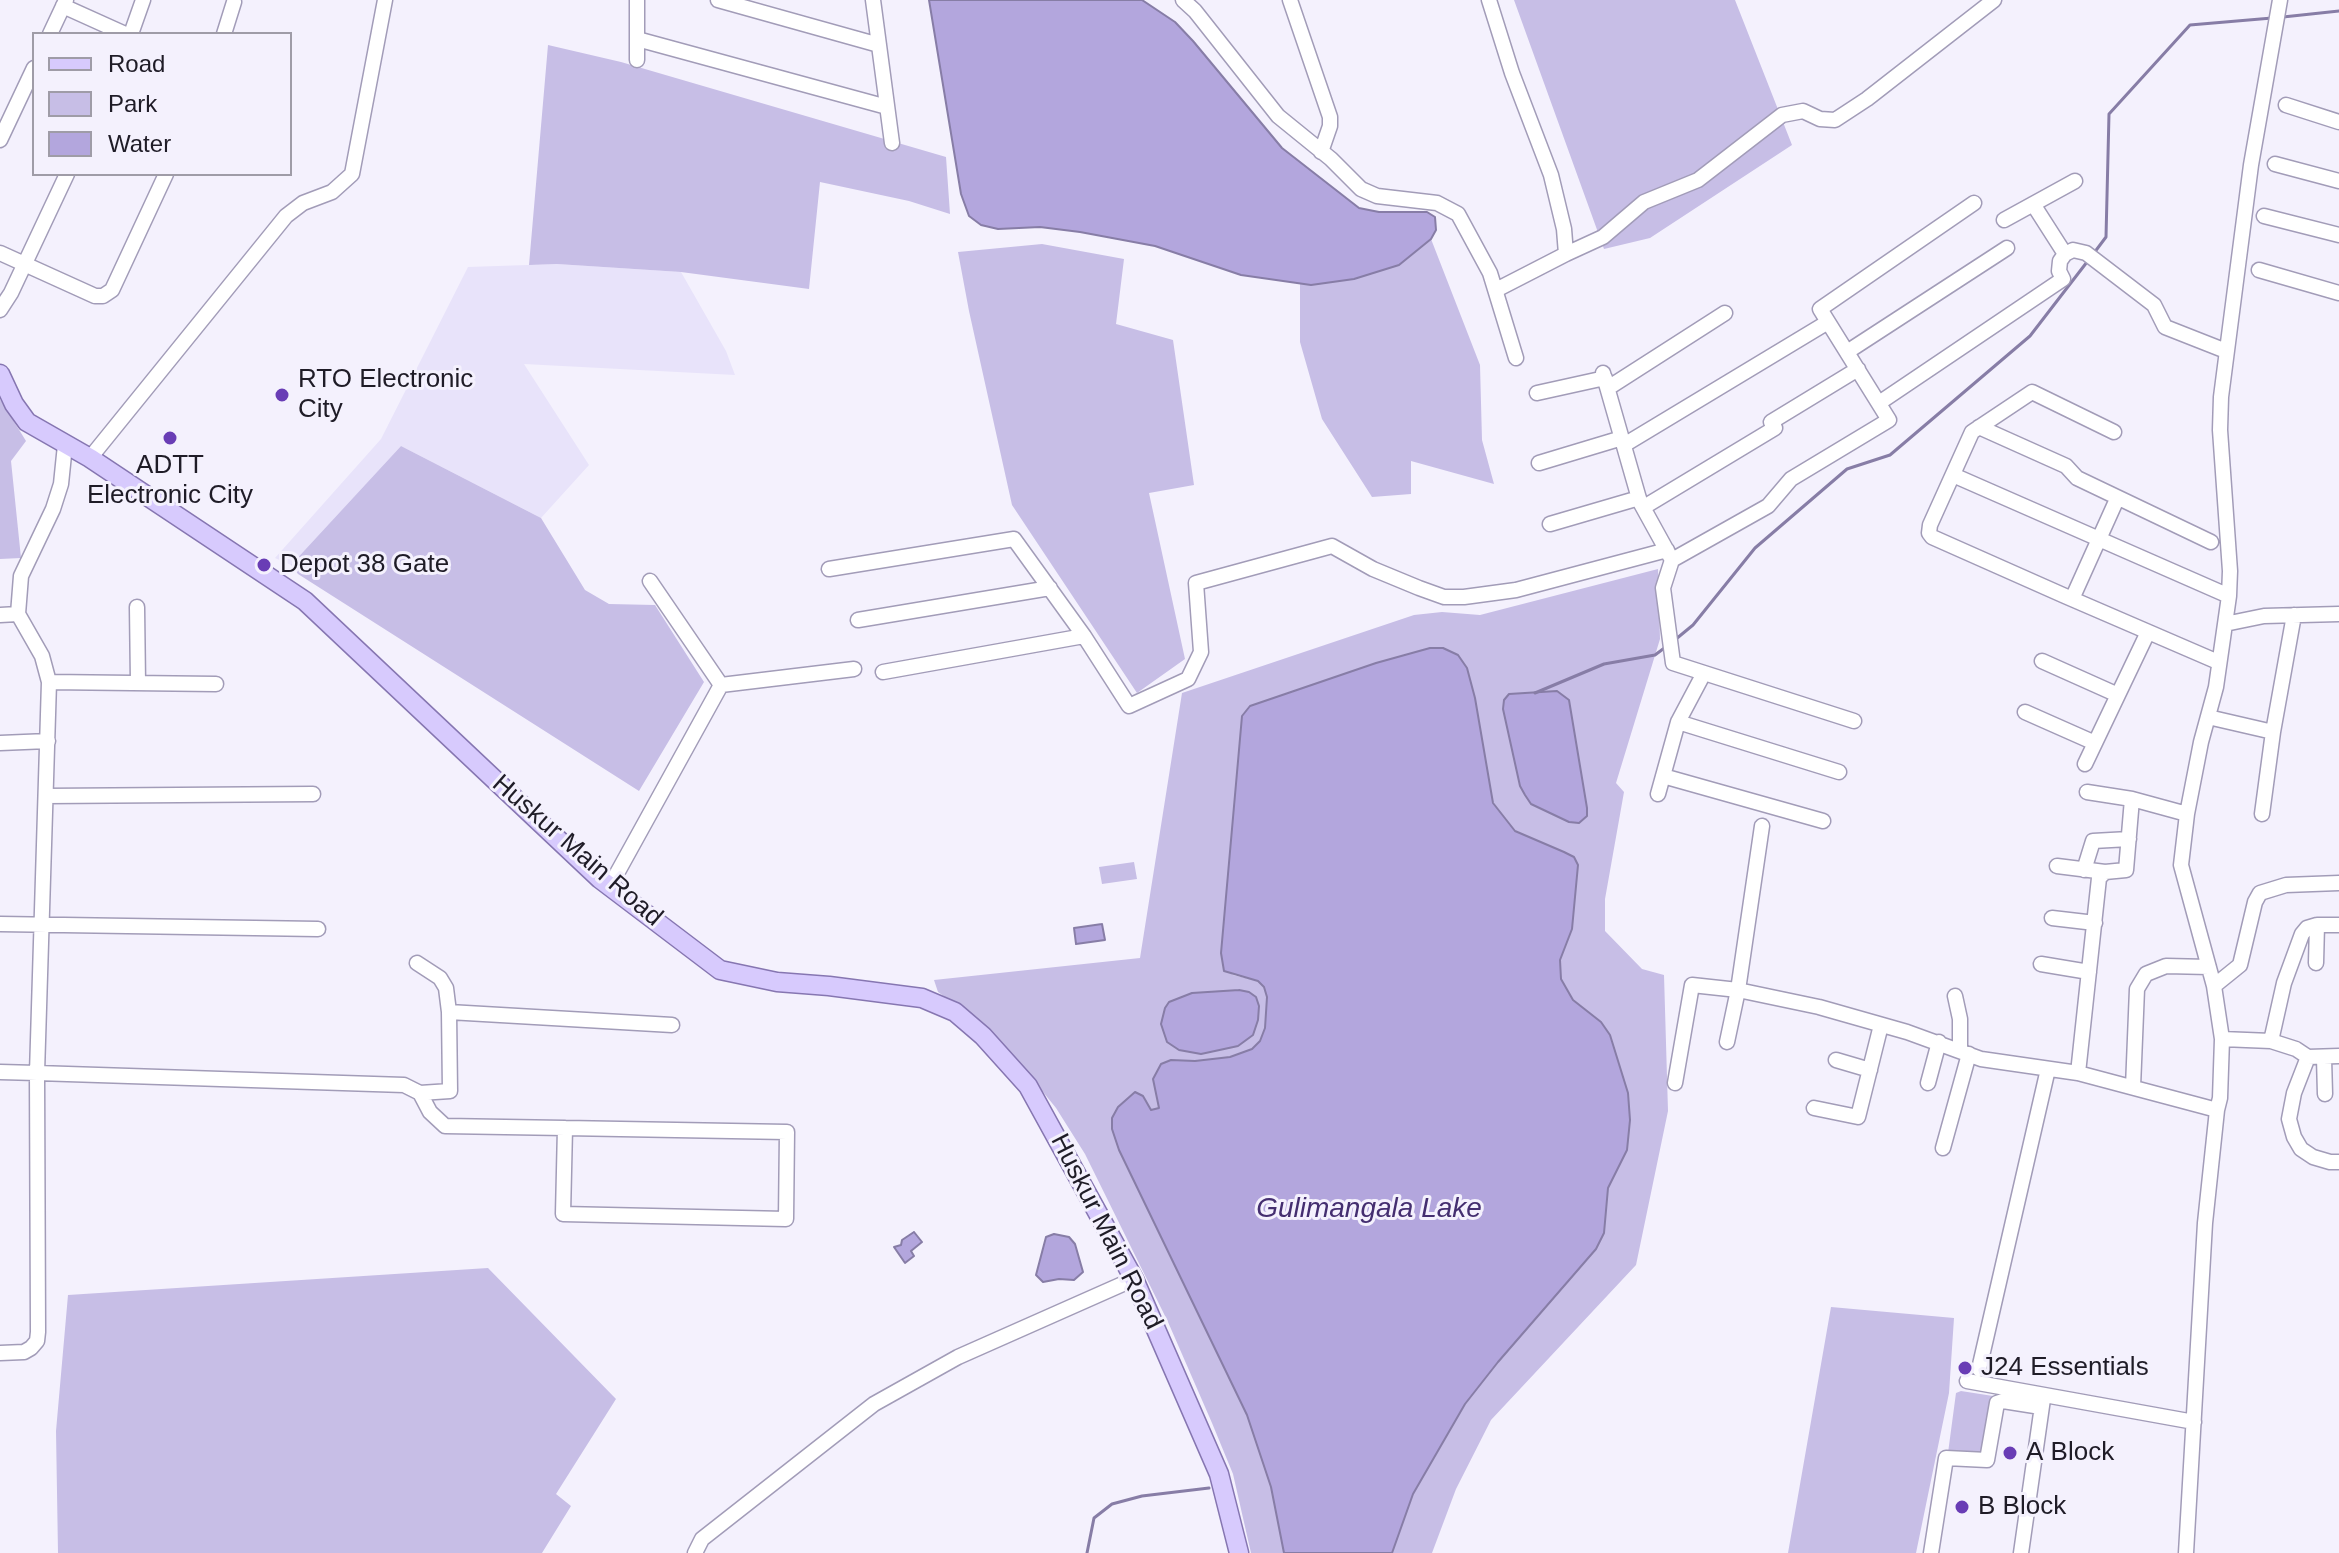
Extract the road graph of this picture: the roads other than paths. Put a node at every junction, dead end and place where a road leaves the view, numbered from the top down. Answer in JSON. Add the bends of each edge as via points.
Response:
{"nodes":[{"id":1,"x":143,"y":0,"type":"edge"},
{"id":2,"x":385,"y":0,"type":"edge"},
{"id":3,"x":637,"y":0,"type":"edge"},
{"id":4,"x":718,"y":0,"type":"edge"},
{"id":5,"x":873,"y":0,"type":"edge"},
{"id":6,"x":1183,"y":0,"type":"edge"},
{"id":7,"x":1290,"y":0,"type":"edge"},
{"id":8,"x":1489,"y":0,"type":"edge"},
{"id":9,"x":1994,"y":0,"type":"edge"},
{"id":10,"x":2280,"y":0,"type":"edge"},
{"id":11,"x":234,"y":2,"type":"dead end"},
{"id":12,"x":64,"y":3,"type":"edge"},
{"id":13,"x":51,"y":32,"type":"edge"},
{"id":14,"x":121,"y":32,"type":"edge"},
{"id":15,"x":132,"y":32,"type":"edge"},
{"id":16,"x":225,"y":32,"type":"edge"},
{"id":17,"x":637,"y":39,"type":"junction"},
{"id":18,"x":879,"y":45,"type":"junction"},
{"id":19,"x":637,"y":60,"type":"dead end"},
{"id":20,"x":32,"y":72,"type":"edge"},
{"id":21,"x":2286,"y":105,"type":"dead end"},
{"id":22,"x":887,"y":107,"type":"junction"},
{"id":23,"x":2339,"y":122,"type":"edge"},
{"id":24,"x":0,"y":140,"type":"edge"},
{"id":25,"x":892,"y":143,"type":"dead end"},
{"id":26,"x":1321,"y":152,"type":"junction"},
{"id":27,"x":2275,"y":164,"type":"dead end"},
{"id":28,"x":66,"y":176,"type":"edge"},
{"id":29,"x":165,"y":176,"type":"edge"},
{"id":30,"x":2075,"y":181,"type":"dead end"},
{"id":31,"x":2339,"y":181,"type":"edge"},
{"id":32,"x":1974,"y":203,"type":"dead end"},
{"id":33,"x":2033,"y":204,"type":"junction"},
{"id":34,"x":2264,"y":216,"type":"dead end"},
{"id":35,"x":2004,"y":220,"type":"dead end"},
{"id":36,"x":2339,"y":235,"type":"edge"},
{"id":37,"x":2007,"y":248,"type":"dead end"},
{"id":38,"x":0,"y":253,"type":"edge"},
{"id":39,"x":1566,"y":254,"type":"junction"},
{"id":40,"x":2065,"y":254,"type":"junction"},
{"id":41,"x":25,"y":264,"type":"junction"},
{"id":42,"x":2259,"y":270,"type":"dead end"},
{"id":43,"x":1496,"y":290,"type":"junction"},
{"id":44,"x":2339,"y":293,"type":"edge"},
{"id":45,"x":0,"y":310,"type":"edge"},
{"id":46,"x":1725,"y":313,"type":"dead end"},
{"id":47,"x":1828,"y":322,"type":"junction"},
{"id":48,"x":2226,"y":351,"type":"junction"},
{"id":49,"x":1847,"y":352,"type":"junction"},
{"id":50,"x":1516,"y":358,"type":"dead end"},
{"id":51,"x":1858,"y":369,"type":"junction"},
{"id":52,"x":1605,"y":379,"type":"junction"},
{"id":53,"x":2,"y":385,"type":"edge"},
{"id":54,"x":1537,"y":393,"type":"dead end"},
{"id":55,"x":1879,"y":403,"type":"junction"},
{"id":56,"x":1979,"y":427,"type":"junction"},
{"id":57,"x":2114,"y":432,"type":"dead end"},
{"id":58,"x":1623,"y":442,"type":"junction"},
{"id":59,"x":65,"y":445,"type":"junction"},
{"id":60,"x":90,"y":458,"type":"junction"},
{"id":61,"x":1539,"y":463,"type":"dead end"},
{"id":62,"x":1953,"y":475,"type":"junction"},
{"id":63,"x":2117,"y":499,"type":"junction"},
{"id":64,"x":1641,"y":503,"type":"junction"},
{"id":65,"x":1550,"y":524,"type":"dead end"},
{"id":66,"x":2100,"y":540,"type":"junction"},
{"id":67,"x":2211,"y":542,"type":"dead end"},
{"id":68,"x":1670,"y":555,"type":"junction"},
{"id":69,"x":829,"y":569,"type":"dead end"},
{"id":70,"x":650,"y":581,"type":"dead end"},
{"id":71,"x":1050,"y":588,"type":"junction"},
{"id":72,"x":2229,"y":596,"type":"junction"},
{"id":73,"x":2072,"y":599,"type":"junction"},
{"id":74,"x":137,"y":607,"type":"dead end"},
{"id":75,"x":18,"y":614,"type":"junction"},
{"id":76,"x":2339,"y":614,"type":"edge"},
{"id":77,"x":0,"y":615,"type":"edge"},
{"id":78,"x":2294,"y":615,"type":"junction"},
{"id":79,"x":858,"y":620,"type":"dead end"},
{"id":80,"x":2225,"y":624,"type":"junction"},
{"id":81,"x":2148,"y":632,"type":"junction"},
{"id":82,"x":1084,"y":636,"type":"junction"},
{"id":83,"x":2042,"y":661,"type":"dead end"},
{"id":84,"x":2218,"y":662,"type":"junction"},
{"id":85,"x":854,"y":669,"type":"dead end"},
{"id":86,"x":883,"y":672,"type":"dead end"},
{"id":87,"x":1704,"y":673,"type":"junction"},
{"id":88,"x":49,"y":682,"type":"junction"},
{"id":89,"x":138,"y":683,"type":"junction"},
{"id":90,"x":216,"y":684,"type":"dead end"},
{"id":91,"x":721,"y":685,"type":"junction"},
{"id":92,"x":2118,"y":695,"type":"junction"},
{"id":93,"x":2025,"y":712,"type":"dead end"},
{"id":94,"x":2208,"y":717,"type":"junction"},
{"id":95,"x":1854,"y":721,"type":"dead end"},
{"id":96,"x":1678,"y":722,"type":"junction"},
{"id":97,"x":2273,"y":732,"type":"junction"},
{"id":98,"x":48,"y":741,"type":"junction"},
{"id":99,"x":0,"y":743,"type":"edge"},
{"id":100,"x":2095,"y":743,"type":"junction"},
{"id":101,"x":2085,"y":764,"type":"dead end"},
{"id":102,"x":1839,"y":772,"type":"dead end"},
{"id":103,"x":1663,"y":776,"type":"junction"},
{"id":104,"x":2087,"y":792,"type":"dead end"},
{"id":105,"x":313,"y":794,"type":"dead end"},
{"id":106,"x":1658,"y":794,"type":"dead end"},
{"id":107,"x":46,"y":796,"type":"junction"},
{"id":108,"x":2132,"y":799,"type":"junction"},
{"id":109,"x":2187,"y":814,"type":"junction"},
{"id":110,"x":2262,"y":814,"type":"dead end"},
{"id":111,"x":1823,"y":821,"type":"dead end"},
{"id":112,"x":1762,"y":826,"type":"dead end"},
{"id":113,"x":2129,"y":839,"type":"junction"},
{"id":114,"x":2057,"y":866,"type":"dead end"},
{"id":115,"x":2084,"y":870,"type":"junction"},
{"id":116,"x":2105,"y":872,"type":"junction"},
{"id":117,"x":2339,"y":883,"type":"edge"},
{"id":118,"x":610,"y":886,"type":"junction"},
{"id":119,"x":2052,"y":918,"type":"dead end"},
{"id":120,"x":2095,"y":923,"type":"junction"},
{"id":121,"x":0,"y":924,"type":"edge"},
{"id":122,"x":42,"y":924,"type":"junction"},
{"id":123,"x":2317,"y":925,"type":"junction"},
{"id":124,"x":2339,"y":925,"type":"edge"},
{"id":125,"x":318,"y":929,"type":"dead end"},
{"id":126,"x":417,"y":963,"type":"dead end"},
{"id":127,"x":2316,"y":963,"type":"dead end"},
{"id":128,"x":2041,"y":964,"type":"dead end"},
{"id":129,"x":2209,"y":967,"type":"junction"},
{"id":130,"x":2089,"y":972,"type":"junction"},
{"id":131,"x":2214,"y":986,"type":"junction"},
{"id":132,"x":1738,"y":990,"type":"junction"},
{"id":133,"x":1955,"y":996,"type":"dead end"},
{"id":134,"x":449,"y":1012,"type":"junction"},
{"id":135,"x":672,"y":1025,"type":"dead end"},
{"id":136,"x":1881,"y":1025,"type":"junction"},
{"id":137,"x":2222,"y":1039,"type":"junction"},
{"id":138,"x":2271,"y":1041,"type":"junction"},
{"id":139,"x":1727,"y":1042,"type":"dead end"},
{"id":140,"x":1939,"y":1042,"type":"junction"},
{"id":141,"x":1964,"y":1052,"type":"junction"},
{"id":142,"x":2308,"y":1057,"type":"junction"},
{"id":143,"x":2332,"y":1057,"type":"edge"},
{"id":144,"x":1836,"y":1060,"type":"dead end"},
{"id":145,"x":2048,"y":1069,"type":"junction"},
{"id":146,"x":1870,"y":1070,"type":"junction"},
{"id":147,"x":0,"y":1072,"type":"edge"},
{"id":148,"x":37,"y":1073,"type":"junction"},
{"id":149,"x":2078,"y":1073,"type":"junction"},
{"id":150,"x":1675,"y":1083,"type":"dead end"},
{"id":151,"x":1928,"y":1083,"type":"dead end"},
{"id":152,"x":2133,"y":1087,"type":"junction"},
{"id":153,"x":420,"y":1093,"type":"junction"},
{"id":154,"x":2325,"y":1094,"type":"dead end"},
{"id":155,"x":1814,"y":1108,"type":"dead end"},
{"id":156,"x":2217,"y":1110,"type":"junction"},
{"id":157,"x":565,"y":1128,"type":"junction"},
{"id":158,"x":1943,"y":1148,"type":"dead end"},
{"id":159,"x":2339,"y":1162,"type":"edge"},
{"id":160,"x":1134,"y":1279,"type":"junction"},
{"id":161,"x":0,"y":1353,"type":"edge"},
{"id":162,"x":1979,"y":1369,"type":"dead end"},
{"id":163,"x":1967,"y":1381,"type":"dead end"},
{"id":164,"x":2035,"y":1400,"type":"junction"},
{"id":165,"x":2194,"y":1422,"type":"junction"},
{"id":166,"x":695,"y":1553,"type":"edge"},
{"id":167,"x":1239,"y":1553,"type":"edge"},
{"id":168,"x":1931,"y":1553,"type":"edge"},
{"id":169,"x":2021,"y":1553,"type":"edge"},
{"id":170,"x":2186,"y":1553,"type":"edge"}],
"edges":[{"from":1,"to":15,"type":"street"},
{"from":2,"to":60,"type":"street","via":[[352,174],[332,192],[286,216]]},
{"from":3,"to":17,"type":"street"},
{"from":4,"to":18,"type":"street"},
{"from":5,"to":18,"type":"street"},
{"from":6,"to":26,"type":"street","via":[[1268,106]]},
{"from":7,"to":26,"type":"street","via":[[1330,117]]},
{"from":8,"to":39,"type":"street","via":[[1551,175]]},
{"from":9,"to":39,"type":"street","via":[[1835,120],[1803,111],[1782,115],[1698,180],[1644,202],[1603,237]]},
{"from":10,"to":48,"type":"street"},
{"from":11,"to":16,"type":"street"},
{"from":12,"to":13,"type":"street"},
{"from":12,"to":14,"type":"street"},
{"from":17,"to":19,"type":"street"},
{"from":17,"to":22,"type":"street"},
{"from":18,"to":22,"type":"street"},
{"from":20,"to":24,"type":"street"},
{"from":21,"to":23,"type":"street"},
{"from":22,"to":25,"type":"street"},
{"from":26,"to":43,"type":"street","via":[[1369,193],[1437,203],[1458,214]]},
{"from":27,"to":31,"type":"street"},
{"from":28,"to":41,"type":"street"},
{"from":29,"to":41,"type":"street","via":[[112,290],[103,296]]},
{"from":30,"to":33,"type":"street"},
{"from":32,"to":47,"type":"street","via":[[1820,309]]},
{"from":33,"to":35,"type":"street"},
{"from":33,"to":40,"type":"street"},
{"from":34,"to":36,"type":"street"},
{"from":37,"to":49,"type":"street"},
{"from":38,"to":41,"type":"street"},
{"from":39,"to":43,"type":"street"},
{"from":40,"to":48,"type":"street","via":[[2073,250],[2091,257],[2154,305],[2165,327]]},
{"from":40,"to":55,"type":"street","via":[[2059,266],[2063,279]]},
{"from":41,"to":45,"type":"street"},
{"from":42,"to":44,"type":"street"},
{"from":43,"to":50,"type":"street"},
{"from":46,"to":52,"type":"street"},
{"from":47,"to":49,"type":"street"},
{"from":47,"to":58,"type":"street"},
{"from":48,"to":72,"type":"street","via":[[2220,430]]},
{"from":49,"to":51,"type":"street"},
{"from":51,"to":55,"type":"street"},
{"from":51,"to":64,"type":"street","via":[[1771,422],[1775,428]]},
{"from":52,"to":54,"type":"street"},
{"from":52,"to":58,"type":"street"},
{"from":53,"to":59,"type":"main road","name":"Huskur Main Road","via":[[27,422]]},
{"from":55,"to":68,"type":"street","via":[[1889,420],[1791,479],[1768,506]]},
{"from":56,"to":57,"type":"street","via":[[2032,392]]},
{"from":56,"to":62,"type":"street"},
{"from":56,"to":63,"type":"street","via":[[2066,466],[2077,478]]},
{"from":58,"to":61,"type":"street"},
{"from":58,"to":64,"type":"street"},
{"from":59,"to":60,"type":"main road","name":"Huskur Main Road"},
{"from":59,"to":75,"type":"street","via":[[53,509],[21,576]]},
{"from":60,"to":118,"type":"main road","name":"Huskur Main Road","via":[[305,601]]},
{"from":62,"to":66,"type":"street"},
{"from":62,"to":73,"type":"street","via":[[1930,525],[1932,537]]},
{"from":63,"to":66,"type":"street"},
{"from":63,"to":67,"type":"street"},
{"from":64,"to":65,"type":"street"},
{"from":64,"to":68,"type":"street"},
{"from":66,"to":72,"type":"street"},
{"from":66,"to":73,"type":"street"},
{"from":68,"to":82,"type":"street","via":[[1464,597],[1444,597],[1407,583],[1332,546],[1196,583],[1201,652],[1188,679],[1129,706]]},
{"from":68,"to":87,"type":"street","via":[[1663,588],[1673,663]]},
{"from":69,"to":71,"type":"street","via":[[1014,539]]},
{"from":70,"to":91,"type":"street"},
{"from":71,"to":79,"type":"street"},
{"from":71,"to":82,"type":"street"},
{"from":72,"to":80,"type":"street"},
{"from":73,"to":81,"type":"street"},
{"from":74,"to":89,"type":"street"},
{"from":75,"to":77,"type":"street"},
{"from":75,"to":88,"type":"street","via":[[42,656]]},
{"from":76,"to":78,"type":"street"},
{"from":78,"to":80,"type":"street"},
{"from":78,"to":97,"type":"street"},
{"from":80,"to":84,"type":"street"},
{"from":81,"to":84,"type":"street"},
{"from":81,"to":92,"type":"street"},
{"from":82,"to":86,"type":"street"},
{"from":83,"to":92,"type":"street"},
{"from":84,"to":94,"type":"street"},
{"from":85,"to":91,"type":"street"},
{"from":87,"to":95,"type":"street"},
{"from":87,"to":96,"type":"street"},
{"from":88,"to":89,"type":"street"},
{"from":88,"to":98,"type":"street"},
{"from":89,"to":90,"type":"street"},
{"from":91,"to":118,"type":"street"},
{"from":92,"to":100,"type":"street"},
{"from":93,"to":100,"type":"street"},
{"from":94,"to":97,"type":"street"},
{"from":94,"to":109,"type":"street"},
{"from":96,"to":102,"type":"street"},
{"from":96,"to":103,"type":"street"},
{"from":97,"to":110,"type":"street"},
{"from":98,"to":99,"type":"street"},
{"from":98,"to":107,"type":"street"},
{"from":100,"to":101,"type":"street"},
{"from":103,"to":106,"type":"street"},
{"from":103,"to":111,"type":"street"},
{"from":104,"to":108,"type":"street"},
{"from":105,"to":107,"type":"street"},
{"from":107,"to":122,"type":"street"},
{"from":108,"to":109,"type":"street"},
{"from":108,"to":113,"type":"street"},
{"from":109,"to":129,"type":"street","via":[[2181,865]]},
{"from":112,"to":132,"type":"street"},
{"from":113,"to":115,"type":"street","via":[[2093,841]]},
{"from":113,"to":116,"type":"street","via":[[2126,870]]},
{"from":114,"to":115,"type":"street"},
{"from":115,"to":116,"type":"street"},
{"from":116,"to":120,"type":"street","via":[[2099,878]]},
{"from":117,"to":131,"type":"street","via":[[2286,885],[2260,893],[2240,965]]},
{"from":118,"to":160,"type":"main road","name":"Huskur Main Road","via":[[720,970],[777,982],[922,998],[955,1012],[1028,1086]]},
{"from":119,"to":120,"type":"street"},
{"from":120,"to":130,"type":"street"},
{"from":121,"to":122,"type":"street"},
{"from":122,"to":125,"type":"street"},
{"from":122,"to":148,"type":"street"},
{"from":123,"to":124,"type":"street"},
{"from":123,"to":127,"type":"street"},
{"from":123,"to":138,"type":"street","via":[[2307,928],[2297,946]]},
{"from":126,"to":134,"type":"street","via":[[440,978]]},
{"from":128,"to":130,"type":"street"},
{"from":129,"to":131,"type":"street"},
{"from":129,"to":152,"type":"street","via":[[2166,966],[2146,974],[2137,989]]},
{"from":130,"to":149,"type":"street"},
{"from":131,"to":137,"type":"street"},
{"from":132,"to":136,"type":"street"},
{"from":132,"to":139,"type":"street"},
{"from":132,"to":150,"type":"street","via":[[1692,985]]},
{"from":133,"to":141,"type":"street"},
{"from":134,"to":135,"type":"street"},
{"from":134,"to":153,"type":"street","via":[[450,1091]]},
{"from":136,"to":140,"type":"street"},
{"from":136,"to":146,"type":"street"},
{"from":137,"to":138,"type":"street"},
{"from":137,"to":156,"type":"street"},
{"from":138,"to":142,"type":"street"},
{"from":140,"to":141,"type":"street"},
{"from":140,"to":151,"type":"street"},
{"from":141,"to":145,"type":"street"},
{"from":141,"to":158,"type":"street"},
{"from":142,"to":143,"type":"street"},
{"from":142,"to":159,"type":"street","via":[[2289,1119],[2301,1149]]},
{"from":143,"to":154,"type":"street"},
{"from":144,"to":146,"type":"street"},
{"from":145,"to":149,"type":"street"},
{"from":145,"to":162,"type":"street"},
{"from":146,"to":155,"type":"street","via":[[1858,1117]]},
{"from":147,"to":148,"type":"street"},
{"from":148,"to":153,"type":"street","via":[[404,1085]]},
{"from":148,"to":161,"type":"street","via":[[37,1341],[24,1352]]},
{"from":149,"to":152,"type":"street"},
{"from":152,"to":156,"type":"street"},
{"from":153,"to":157,"type":"street","via":[[445,1126]]},
{"from":156,"to":165,"type":"street"},
{"from":157,"to":157,"type":"street","via":[[787,1132],[786,1219],[563,1214]]},
{"from":160,"to":166,"type":"street","via":[[958,1357],[874,1404],[702,1539]]},
{"from":160,"to":167,"type":"main road","name":"Huskur Main Road","via":[[1219,1474]]},
{"from":163,"to":164,"type":"street"},
{"from":164,"to":165,"type":"street"},
{"from":164,"to":168,"type":"street","via":[[1997,1403],[1987,1460],[1946,1458]]},
{"from":164,"to":169,"type":"street"},
{"from":165,"to":170,"type":"street"}]}
